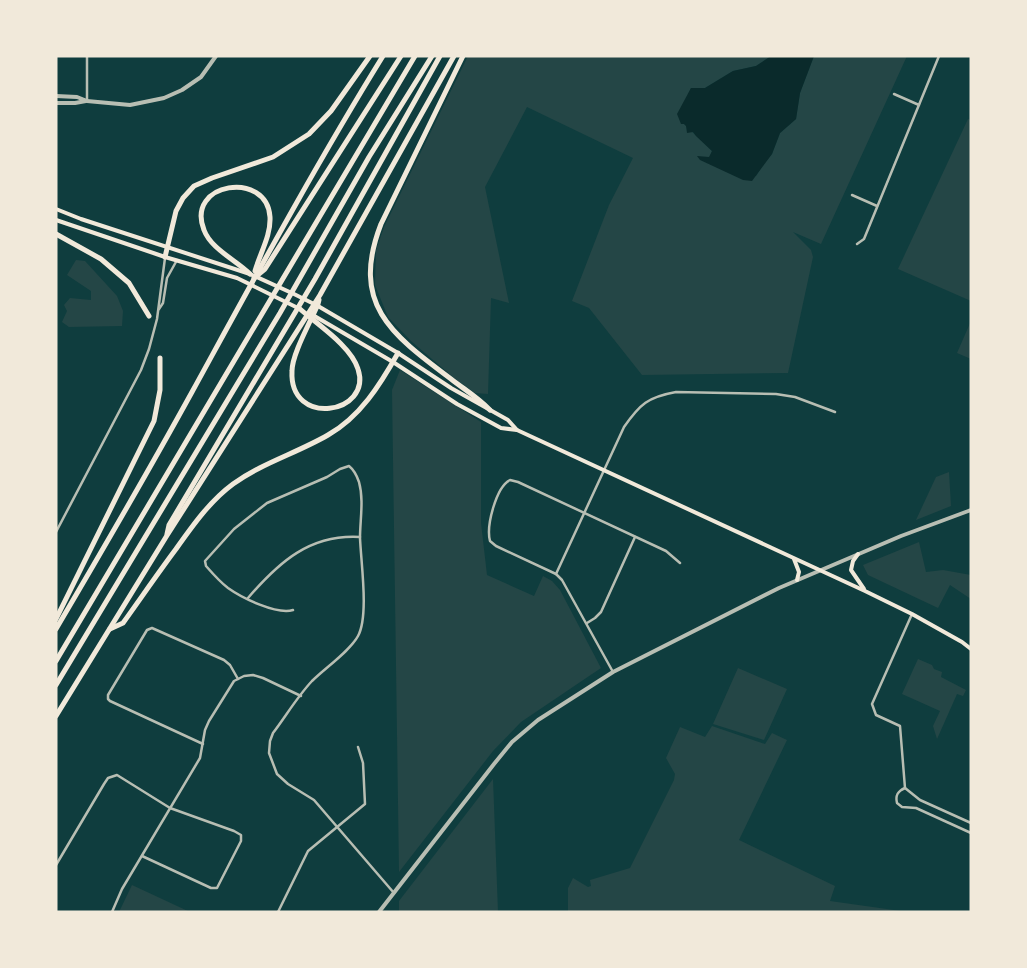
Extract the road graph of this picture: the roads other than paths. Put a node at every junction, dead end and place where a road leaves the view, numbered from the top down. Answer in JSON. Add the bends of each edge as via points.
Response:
{"nodes":[{"id":1,"x":87,"y":56,"type":"edge"},
{"id":2,"x":216,"y":56,"type":"edge"},
{"id":3,"x":370,"y":56,"type":"edge"},
{"id":4,"x":383,"y":56,"type":"edge"},
{"id":5,"x":401,"y":56,"type":"edge"},
{"id":6,"x":415,"y":56,"type":"edge"},
{"id":7,"x":432,"y":56,"type":"edge"},
{"id":8,"x":440,"y":56,"type":"edge"},
{"id":9,"x":454,"y":56,"type":"edge"},
{"id":10,"x":463,"y":56,"type":"edge"},
{"id":11,"x":939,"y":56,"type":"edge"},
{"id":12,"x":894,"y":94,"type":"dead end"},
{"id":13,"x":56,"y":96,"type":"edge"},
{"id":14,"x":87,"y":101,"type":"junction"},
{"id":15,"x":56,"y":103,"type":"edge"},
{"id":16,"x":919,"y":105,"type":"junction"},
{"id":17,"x":852,"y":196,"type":"dead end"},
{"id":18,"x":877,"y":206,"type":"junction"},
{"id":19,"x":56,"y":209,"type":"edge"},
{"id":20,"x":56,"y":220,"type":"edge"},
{"id":21,"x":56,"y":234,"type":"edge"},
{"id":22,"x":857,"y":244,"type":"dead end"},
{"id":23,"x":168,"y":246,"type":"junction"},
{"id":24,"x":165,"y":257,"type":"junction"},
{"id":25,"x":177,"y":260,"type":"junction"},
{"id":26,"x":251,"y":277,"type":"junction"},
{"id":27,"x":320,"y":295,"type":"junction"},
{"id":28,"x":300,"y":309,"type":"junction"},
{"id":29,"x":158,"y":310,"type":"junction"},
{"id":30,"x":149,"y":316,"type":"dead end"},
{"id":31,"x":398,"y":353,"type":"junction"},
{"id":32,"x":160,"y":358,"type":"dead end"},
{"id":33,"x":393,"y":362,"type":"junction"},
{"id":34,"x":490,"y":410,"type":"junction"},
{"id":35,"x":835,"y":412,"type":"dead end"},
{"id":36,"x":518,"y":430,"type":"junction"},
{"id":37,"x":605,"y":470,"type":"junction"},
{"id":38,"x":971,"y":510,"type":"edge"},
{"id":39,"x":585,"y":513,"type":"junction"},
{"id":40,"x":56,"y":532,"type":"edge"},
{"id":41,"x":635,"y":536,"type":"junction"},
{"id":42,"x":166,"y":537,"type":"junction"},
{"id":43,"x":360,"y":537,"type":"junction"},
{"id":44,"x":858,"y":554,"type":"junction"},
{"id":45,"x":794,"y":559,"type":"junction"},
{"id":46,"x":680,"y":564,"type":"dead end"},
{"id":47,"x":822,"y":570,"type":"junction"},
{"id":48,"x":556,"y":574,"type":"junction"},
{"id":49,"x":797,"y":580,"type":"junction"},
{"id":50,"x":865,"y":591,"type":"junction"},
{"id":51,"x":248,"y":598,"type":"junction"},
{"id":52,"x":293,"y":610,"type":"dead end"},
{"id":53,"x":912,"y":614,"type":"junction"},
{"id":54,"x":56,"y":619,"type":"edge"},
{"id":55,"x":586,"y":623,"type":"junction"},
{"id":56,"x":56,"y":629,"type":"edge"},
{"id":57,"x":109,"y":629,"type":"junction"},
{"id":58,"x":971,"y":649,"type":"edge"},
{"id":59,"x":56,"y":661,"type":"edge"},
{"id":60,"x":613,"y":672,"type":"junction"},
{"id":61,"x":238,"y":679,"type":"junction"},
{"id":62,"x":56,"y":685,"type":"edge"},
{"id":63,"x":301,"y":696,"type":"junction"},
{"id":64,"x":56,"y":716,"type":"edge"},
{"id":65,"x":203,"y":744,"type":"junction"},
{"id":66,"x":358,"y":748,"type":"dead end"},
{"id":67,"x":905,"y":788,"type":"junction"},
{"id":68,"x":170,"y":808,"type":"junction"},
{"id":69,"x":971,"y":823,"type":"edge"},
{"id":70,"x":337,"y":827,"type":"junction"},
{"id":71,"x":971,"y":833,"type":"edge"},
{"id":72,"x":142,"y":856,"type":"junction"},
{"id":73,"x":56,"y":865,"type":"edge"},
{"id":74,"x":394,"y":893,"type":"junction"},
{"id":75,"x":112,"y":912,"type":"edge"},
{"id":76,"x":278,"y":912,"type":"edge"},
{"id":77,"x":379,"y":912,"type":"edge"}],
"edges":[{"from":1,"to":14,"type":"street"},
{"from":2,"to":14,"type":"street","via":[[201,77],[164,98],[130,105]]},
{"from":3,"to":23,"type":"highway","via":[[331,111],[309,134],[273,157],[194,186],[176,211]]},
{"from":4,"to":26,"type":"highway"},
{"from":5,"to":26,"type":"highway","via":[[265,269]]},
{"from":6,"to":59,"type":"highway"},
{"from":7,"to":62,"type":"highway"},
{"from":8,"to":42,"type":"highway","via":[[315,279],[169,525]]},
{"from":9,"to":27,"type":"highway"},
{"from":10,"to":34,"type":"highway","via":[[381,224],[373,244],[369,274],[374,298],[386,322],[411,347],[477,396]]},
{"from":11,"to":16,"type":"street"},
{"from":12,"to":16,"type":"street"},
{"from":13,"to":14,"type":"street"},
{"from":14,"to":15,"type":"street"},
{"from":16,"to":18,"type":"street"},
{"from":17,"to":18,"type":"street"},
{"from":18,"to":22,"type":"street","via":[[864,239]]},
{"from":19,"to":23,"type":"main road"},
{"from":20,"to":24,"type":"main road"},
{"from":21,"to":30,"type":"highway","via":[[101,259],[129,284]]},
{"from":23,"to":24,"type":"highway"},
{"from":23,"to":26,"type":"main road"},
{"from":24,"to":25,"type":"main road"},
{"from":24,"to":29,"type":"street"},
{"from":25,"to":28,"type":"main road","via":[[237,278]]},
{"from":25,"to":29,"type":"street","via":[[167,278],[163,303]]},
{"from":26,"to":26,"type":"highway","via":[[241,264],[208,239],[203,229],[203,207],[210,196],[221,189],[236,186],[249,189],[262,199],[270,214],[270,231]]},
{"from":26,"to":31,"type":"main road","via":[[294,294]]},
{"from":26,"to":56,"type":"highway","via":[[141,484]]},
{"from":27,"to":28,"type":"highway","via":[[318,304],[295,357],[292,382],[297,394],[313,407],[326,410],[345,404],[358,389],[359,370],[338,340],[322,328]]},
{"from":27,"to":42,"type":"highway"},
{"from":28,"to":33,"type":"main road"},
{"from":29,"to":40,"type":"street","via":[[152,341],[141,370]]},
{"from":31,"to":33,"type":"highway"},
{"from":31,"to":34,"type":"main road"},
{"from":32,"to":54,"type":"highway","via":[[160,390],[154,420]]},
{"from":33,"to":36,"type":"main road","via":[[501,428]]},
{"from":33,"to":57,"type":"highway","via":[[366,402],[342,425],[329,435],[246,476],[219,496],[190,530],[123,623]]},
{"from":34,"to":36,"type":"main road"},
{"from":35,"to":37,"type":"street","via":[[795,397],[776,394],[661,394],[637,408],[624,427]]},
{"from":36,"to":37,"type":"main road"},
{"from":37,"to":39,"type":"street"},
{"from":37,"to":45,"type":"main road"},
{"from":38,"to":44,"type":"street"},
{"from":39,"to":41,"type":"street"},
{"from":39,"to":48,"type":"street"},
{"from":39,"to":48,"type":"street","via":[[514,480],[506,482],[499,495],[489,521],[492,544]]},
{"from":41,"to":46,"type":"street","via":[[666,551]]},
{"from":41,"to":55,"type":"street","via":[[601,612]]},
{"from":42,"to":57,"type":"highway"},
{"from":43,"to":51,"type":"street","via":[[332,538],[296,553],[271,572]]},
{"from":43,"to":51,"type":"street","via":[[361,490],[349,466],[267,503],[234,529],[205,561],[227,587]]},
{"from":43,"to":63,"type":"street","via":[[363,610],[360,631],[352,644],[310,683]]},
{"from":44,"to":47,"type":"street"},
{"from":44,"to":50,"type":"main road","via":[[851,570]]},
{"from":45,"to":47,"type":"main road"},
{"from":45,"to":49,"type":"main road","via":[[799,572]]},
{"from":47,"to":49,"type":"street"},
{"from":47,"to":50,"type":"main road"},
{"from":48,"to":55,"type":"street"},
{"from":49,"to":60,"type":"street"},
{"from":50,"to":53,"type":"main road"},
{"from":51,"to":52,"type":"street","via":[[278,611]]},
{"from":53,"to":58,"type":"main road"},
{"from":53,"to":67,"type":"street","via":[[872,704],[876,715],[900,726]]},
{"from":55,"to":60,"type":"street"},
{"from":57,"to":64,"type":"highway"},
{"from":60,"to":74,"type":"street","via":[[538,720],[512,742]]},
{"from":61,"to":63,"type":"street","via":[[262,678]]},
{"from":61,"to":65,"type":"street","via":[[230,686],[209,721]]},
{"from":61,"to":65,"type":"street","via":[[230,665],[150,628],[108,695],[108,699]]},
{"from":63,"to":70,"type":"street","via":[[273,733],[269,748],[271,762],[276,774],[314,800]]},
{"from":65,"to":68,"type":"street","via":[[200,758]]},
{"from":66,"to":70,"type":"street","via":[[364,763],[365,804]]},
{"from":67,"to":69,"type":"street","via":[[920,800]]},
{"from":67,"to":71,"type":"street","via":[[899,790],[896,799],[902,807],[916,808]]},
{"from":68,"to":72,"type":"street"},
{"from":68,"to":72,"type":"street","via":[[241,835],[220,883],[217,888],[211,888]]},
{"from":68,"to":73,"type":"street","via":[[117,775],[111,776]]},
{"from":70,"to":74,"type":"street"},
{"from":70,"to":76,"type":"street","via":[[308,851]]},
{"from":72,"to":75,"type":"street"},
{"from":74,"to":77,"type":"street"}]}
